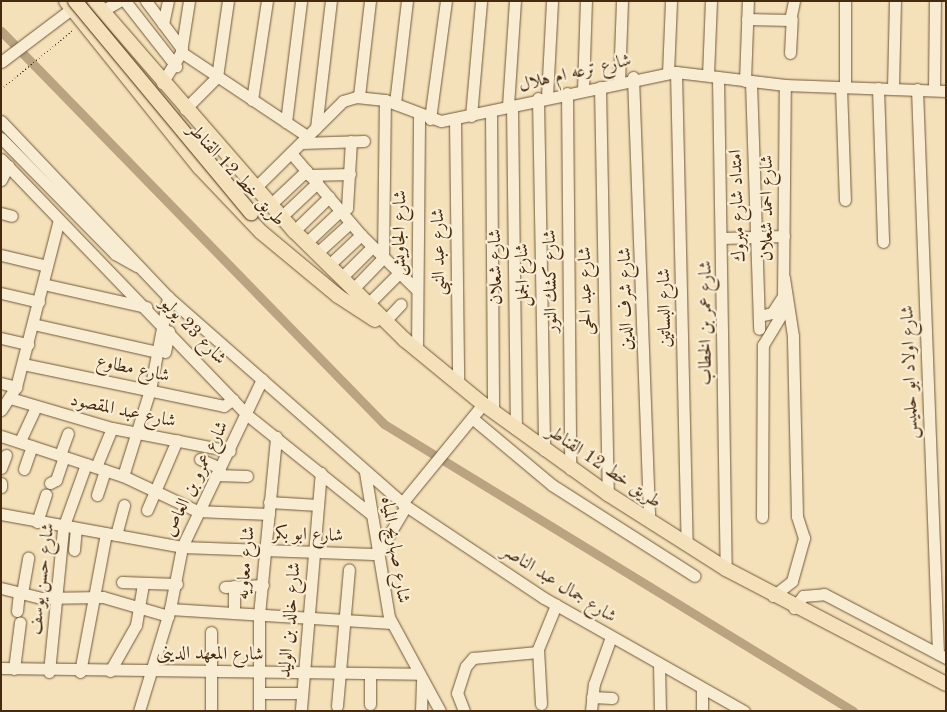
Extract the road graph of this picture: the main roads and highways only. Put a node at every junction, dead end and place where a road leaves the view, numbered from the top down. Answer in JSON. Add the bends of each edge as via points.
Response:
{"nodes":[{"id":1,"x":74,"y":3,"type":"edge"},
{"id":2,"x":98,"y":6,"type":"edge"},
{"id":3,"x":253,"y":201,"type":"junction"},
{"id":4,"x":375,"y":313,"type":"junction"},
{"id":5,"x":946,"y":684,"type":"edge"}],
"edges":[{"from":1,"to":3,"type":"main road","bridge":true},
{"from":1,"to":4,"type":"main road","name":"طريق خط 12 القناطر","via":[[199,167],[261,232]]},
{"from":2,"to":3,"type":"main road","name":"طريق خط 12 القناطر","via":[[185,109]]},
{"from":3,"to":4,"type":"main road"},
{"from":3,"to":4,"type":"main road","name":"طريق خط 12 القناطر","via":[[270,206],[354,288]]},
{"from":4,"to":5,"type":"main road","name":"طريق خط 12 القناطر","via":[[488,408],[570,469],[649,521],[794,608]]}]}
